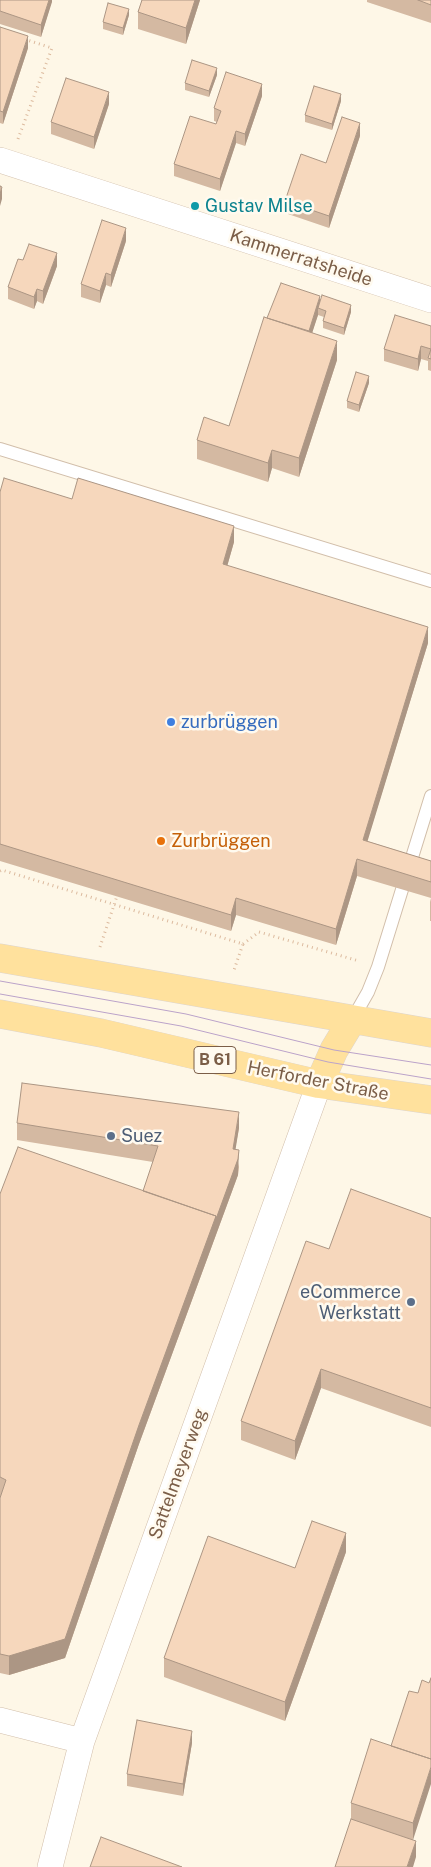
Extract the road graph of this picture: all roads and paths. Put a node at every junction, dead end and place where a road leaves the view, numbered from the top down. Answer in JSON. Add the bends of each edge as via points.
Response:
{"nodes":[{"id":1,"x":17,"y":37,"type":"edge"},
{"id":2,"x":5,"y":162,"type":"edge"},
{"id":3,"x":431,"y":300,"type":"edge"},
{"id":4,"x":0,"y":449,"type":"edge"},
{"id":5,"x":431,"y":581,"type":"edge"},
{"id":6,"x":431,"y":796,"type":"edge"},
{"id":7,"x":0,"y":871,"type":"edge"},
{"id":8,"x":117,"y":896,"type":"edge"},
{"id":9,"x":114,"y":904,"type":"junction"},
{"id":10,"x":243,"y":944,"type":"junction"},
{"id":11,"x":98,"y":952,"type":"dead end"},
{"id":12,"x":0,"y":958,"type":"edge"},
{"id":13,"x":378,"y":967,"type":"junction"},
{"id":14,"x":233,"y":973,"type":"dead end"},
{"id":15,"x":0,"y":1014,"type":"edge"},
{"id":16,"x":352,"y":1020,"type":"junction"},
{"id":17,"x":431,"y":1034,"type":"edge"},
{"id":18,"x":318,"y":1084,"type":"junction"},
{"id":19,"x":431,"y":1100,"type":"edge"},
{"id":20,"x":0,"y":1720,"type":"edge"},
{"id":21,"x":82,"y":1741,"type":"junction"},
{"id":22,"x":50,"y":1867,"type":"edge"}],
"edges":[{"from":1,"to":2,"type":"path","via":[[52,48]]},
{"from":2,"to":3,"type":"street","name":"Kammerratsheide"},
{"from":4,"to":5,"type":"lane"},
{"from":6,"to":13,"type":"lane"},
{"from":7,"to":9,"type":"path"},
{"from":8,"to":9,"type":"path"},
{"from":9,"to":10,"type":"path"},
{"from":9,"to":11,"type":"path"},
{"from":10,"to":13,"type":"path","via":[[259,932]]},
{"from":10,"to":14,"type":"path"},
{"from":12,"to":16,"type":"main road"},
{"from":13,"to":16,"type":"lane"},
{"from":15,"to":18,"type":"main road","name":"Herforder Straße","number":"B 61","via":[[101,1033]]},
{"from":16,"to":17,"type":"main road"},
{"from":16,"to":18,"type":"main road"},
{"from":18,"to":19,"type":"main road","name":"Herforder Straße","number":"B 61"},
{"from":18,"to":21,"type":"street","name":"Sattelmeyerweg"},
{"from":20,"to":21,"type":"street"},
{"from":21,"to":22,"type":"street","name":"Sattelmeyerweg"}]}
